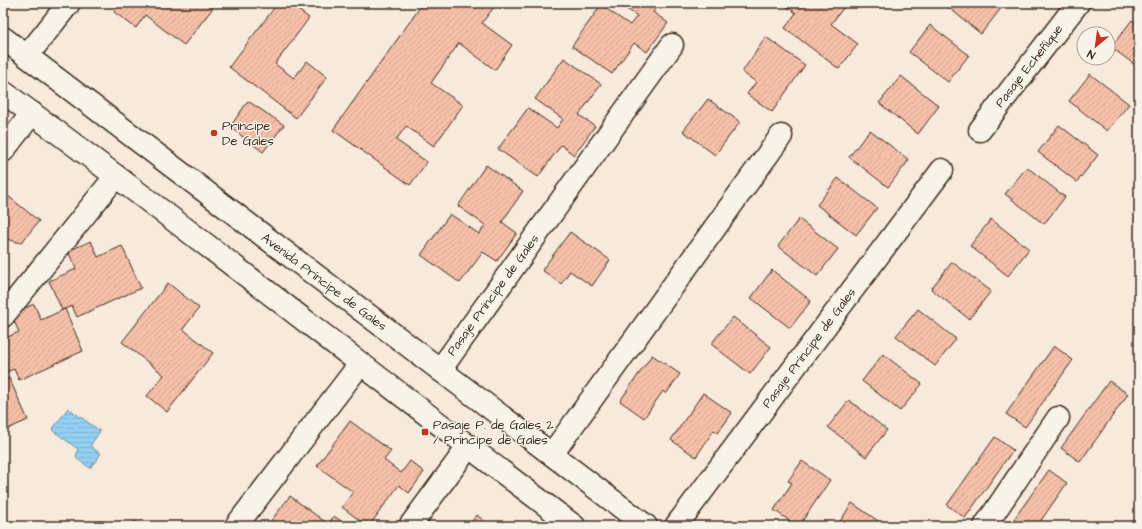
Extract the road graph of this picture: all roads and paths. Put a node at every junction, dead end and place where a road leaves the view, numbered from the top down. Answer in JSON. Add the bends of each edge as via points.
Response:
{"nodes":[{"id":1,"x":69,"y":3,"type":"edge"},
{"id":2,"x":1078,"y":3,"type":"edge"},
{"id":3,"x":3,"y":38,"type":"edge"},
{"id":4,"x":672,"y":45,"type":"dead end"},
{"id":5,"x":27,"y":56,"type":"junction"},
{"id":6,"x":3,"y":92,"type":"edge"},
{"id":7,"x":32,"y":113,"type":"junction"},
{"id":8,"x":980,"y":130,"type":"dead end"},
{"id":9,"x":781,"y":136,"type":"dead end"},
{"id":10,"x":3,"y":151,"type":"edge"},
{"id":11,"x":942,"y":170,"type":"dead end"},
{"id":12,"x":116,"y":176,"type":"junction"},
{"id":13,"x":3,"y":316,"type":"edge"},
{"id":14,"x":360,"y":364,"type":"junction"},
{"id":15,"x":440,"y":370,"type":"junction"},
{"id":16,"x":1058,"y":418,"type":"dead end"},
{"id":17,"x":470,"y":446,"type":"junction"},
{"id":18,"x":552,"y":454,"type":"junction"},
{"id":19,"x":570,"y":525,"type":"edge"},
{"id":20,"x":236,"y":526,"type":"edge"},
{"id":21,"x":410,"y":526,"type":"edge"},
{"id":22,"x":646,"y":526,"type":"edge"},
{"id":23,"x":676,"y":526,"type":"edge"},
{"id":24,"x":985,"y":526,"type":"edge"}],
"edges":[{"from":1,"to":5,"type":"street"},
{"from":2,"to":8,"type":"street","name":"Pasaje Echeñique"},
{"from":3,"to":5,"type":"street","name":"Avenida Príncipe de Gales"},
{"from":4,"to":15,"type":"street","name":"Pasaje Príncipe de Gales"},
{"from":5,"to":15,"type":"street","name":"Avenida Príncipe de Gales"},
{"from":6,"to":7,"type":"street"},
{"from":7,"to":10,"type":"street"},
{"from":7,"to":12,"type":"street"},
{"from":9,"to":18,"type":"street"},
{"from":11,"to":23,"type":"street","name":"Pasaje Príncipe de Gales"},
{"from":12,"to":13,"type":"street"},
{"from":12,"to":14,"type":"street"},
{"from":14,"to":17,"type":"street"},
{"from":14,"to":20,"type":"street"},
{"from":15,"to":18,"type":"street","name":"Avenida Príncipe de Gales"},
{"from":16,"to":24,"type":"street"},
{"from":17,"to":19,"type":"street"},
{"from":17,"to":21,"type":"street"},
{"from":18,"to":22,"type":"street","name":"Avenida Príncipe de Gales"}]}
